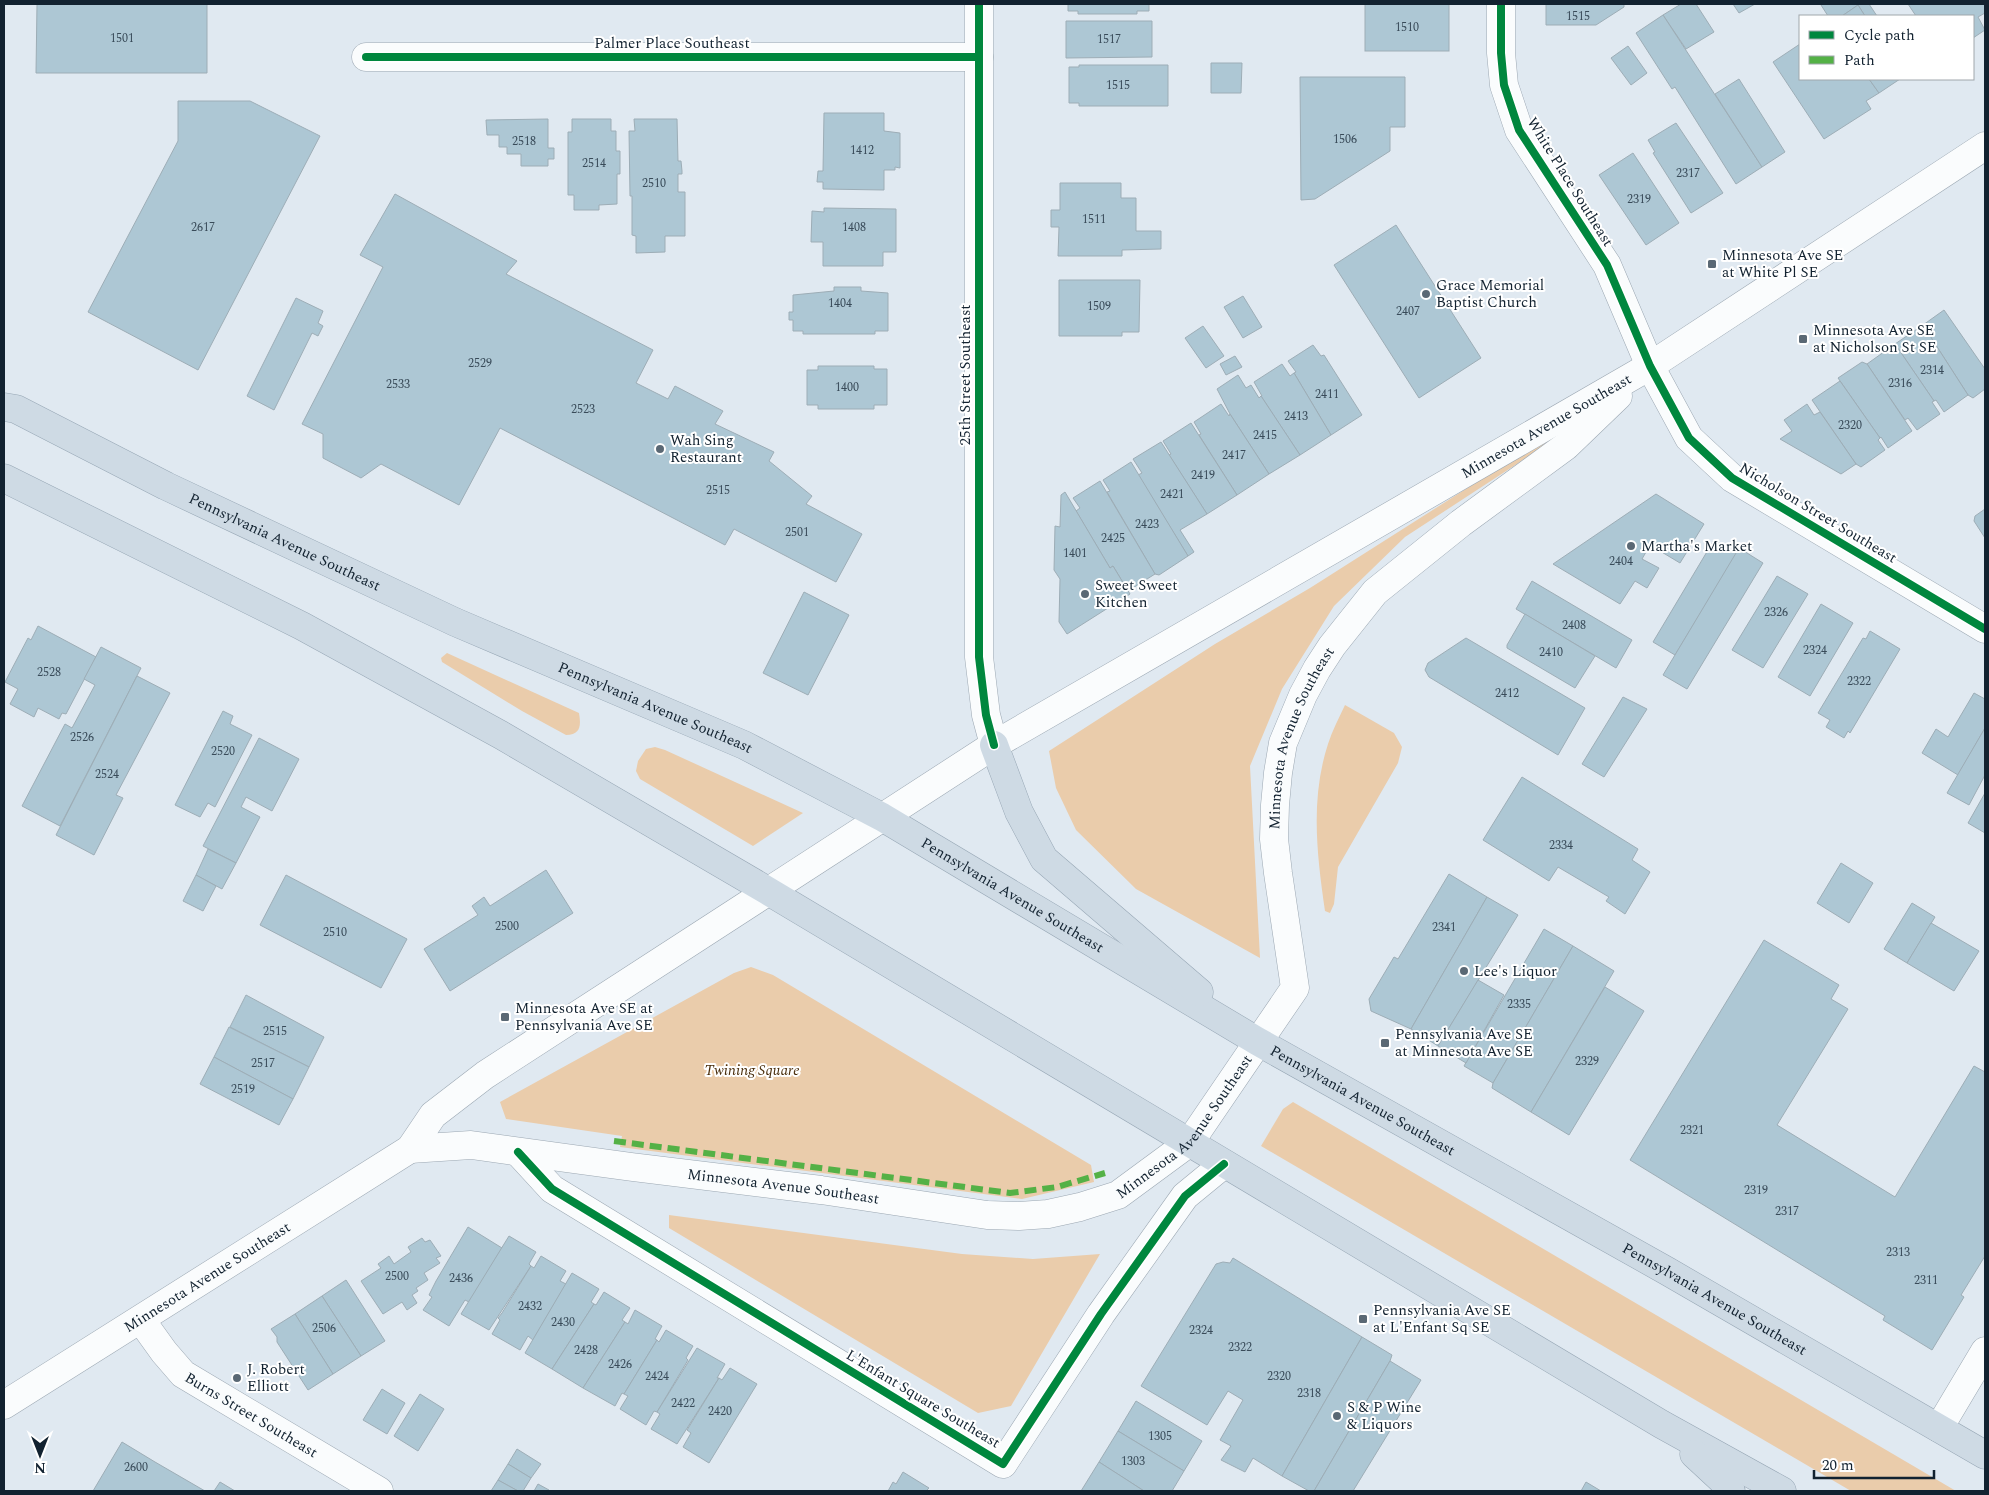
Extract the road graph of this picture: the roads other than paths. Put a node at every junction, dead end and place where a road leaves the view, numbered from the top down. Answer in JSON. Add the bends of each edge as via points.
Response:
{"nodes":[{"id":1,"x":979,"y":4,"type":"edge"},
{"id":2,"x":1501,"y":4,"type":"edge"},
{"id":3,"x":366,"y":57,"type":"dead end"},
{"id":4,"x":979,"y":57,"type":"junction"},
{"id":5,"x":1985,"y":146,"type":"edge"},
{"id":6,"x":1650,"y":366,"type":"junction"},
{"id":7,"x":4,"y":407,"type":"edge"},
{"id":8,"x":4,"y":479,"type":"edge"},
{"id":9,"x":1985,"y":629,"type":"edge"},
{"id":10,"x":994,"y":746,"type":"junction"},
{"id":11,"x":882,"y":817,"type":"junction"},
{"id":12,"x":768,"y":891,"type":"junction"},
{"id":13,"x":1257,"y":1041,"type":"junction"},
{"id":14,"x":1190,"y":1142,"type":"junction"},
{"id":15,"x":410,"y":1148,"type":"junction"},
{"id":16,"x":518,"y":1152,"type":"junction"},
{"id":17,"x":1224,"y":1164,"type":"junction"},
{"id":18,"x":141,"y":1320,"type":"junction"},
{"id":19,"x":1985,"y":1351,"type":"edge"},
{"id":20,"x":4,"y":1405,"type":"edge"},
{"id":21,"x":1661,"y":1424,"type":"junction"},
{"id":22,"x":1940,"y":1428,"type":"junction"},
{"id":23,"x":1985,"y":1454,"type":"edge"},
{"id":24,"x":378,"y":1491,"type":"edge"},
{"id":25,"x":1731,"y":1491,"type":"edge"},
{"id":26,"x":1782,"y":1491,"type":"edge"}],
"edges":[{"from":1,"to":4,"type":"main road","name":"25th Street Southeast"},
{"from":2,"to":6,"type":"main road","name":"White Place Southeast","via":[[1504,84],[1519,130],[1607,265]]},
{"from":3,"to":4,"type":"main road","name":"Palmer Place Southeast"},
{"from":4,"to":10,"type":"main road","name":"25th Street Southeast","via":[[979,657],[986,716]]},
{"from":5,"to":6,"type":"main road","name":"Minnesota Avenue Southeast"},
{"from":6,"to":9,"type":"main road","name":"Nicholson Street Southeast","via":[[1690,438],[1732,478]]},
{"from":6,"to":10,"type":"main road","name":"Minnesota Avenue Southeast"},
{"from":6,"to":13,"type":"main road","name":"Minnesota Avenue Southeast","via":[[1566,446],[1461,523],[1375,592],[1317,669],[1283,744],[1275,805],[1274,839],[1295,988]]},
{"from":7,"to":11,"type":"highway","name":"Pennsylvania Avenue Southeast","via":[[16,409],[166,486],[455,622],[744,746]]},
{"from":8,"to":12,"type":"highway","via":[[302,626],[501,736]]},
{"from":10,"to":11,"type":"main road","name":"Minnesota Avenue Southeast"},
{"from":10,"to":13,"type":"highway","via":[[1019,812],[1044,859]]},
{"from":11,"to":12,"type":"main road","name":"Minnesota Avenue Southeast"},
{"from":11,"to":13,"type":"highway","name":"Pennsylvania Avenue Southeast"},
{"from":12,"to":14,"type":"highway"},
{"from":12,"to":15,"type":"main road","name":"Minnesota Avenue Southeast","via":[[485,1075],[433,1115]]},
{"from":13,"to":14,"type":"main road","name":"Minnesota Avenue Southeast"},
{"from":13,"to":22,"type":"highway","name":"Pennsylvania Avenue Southeast"},
{"from":14,"to":16,"type":"main road","name":"Minnesota Avenue Southeast","via":[[1118,1194],[1072,1209],[1019,1216]]},
{"from":14,"to":17,"type":"highway"},
{"from":15,"to":16,"type":"main road","name":"Minnesota Avenue Southeast","via":[[471,1145]]},
{"from":15,"to":18,"type":"main road","name":"Minnesota Avenue Southeast"},
{"from":16,"to":17,"type":"main road","name":"L'Enfant Square Southeast","via":[[552,1189],[1003,1464],[1101,1314],[1185,1196]]},
{"from":17,"to":21,"type":"highway"},
{"from":18,"to":20,"type":"main road","name":"Minnesota Avenue Southeast"},
{"from":18,"to":24,"type":"main road","name":"Burns Street Southeast","via":[[183,1374]]},
{"from":19,"to":22,"type":"main road"},
{"from":21,"to":25,"type":"highway"},
{"from":21,"to":26,"type":"highway"},
{"from":22,"to":23,"type":"highway","name":"Pennsylvania Avenue Southeast"}]}
